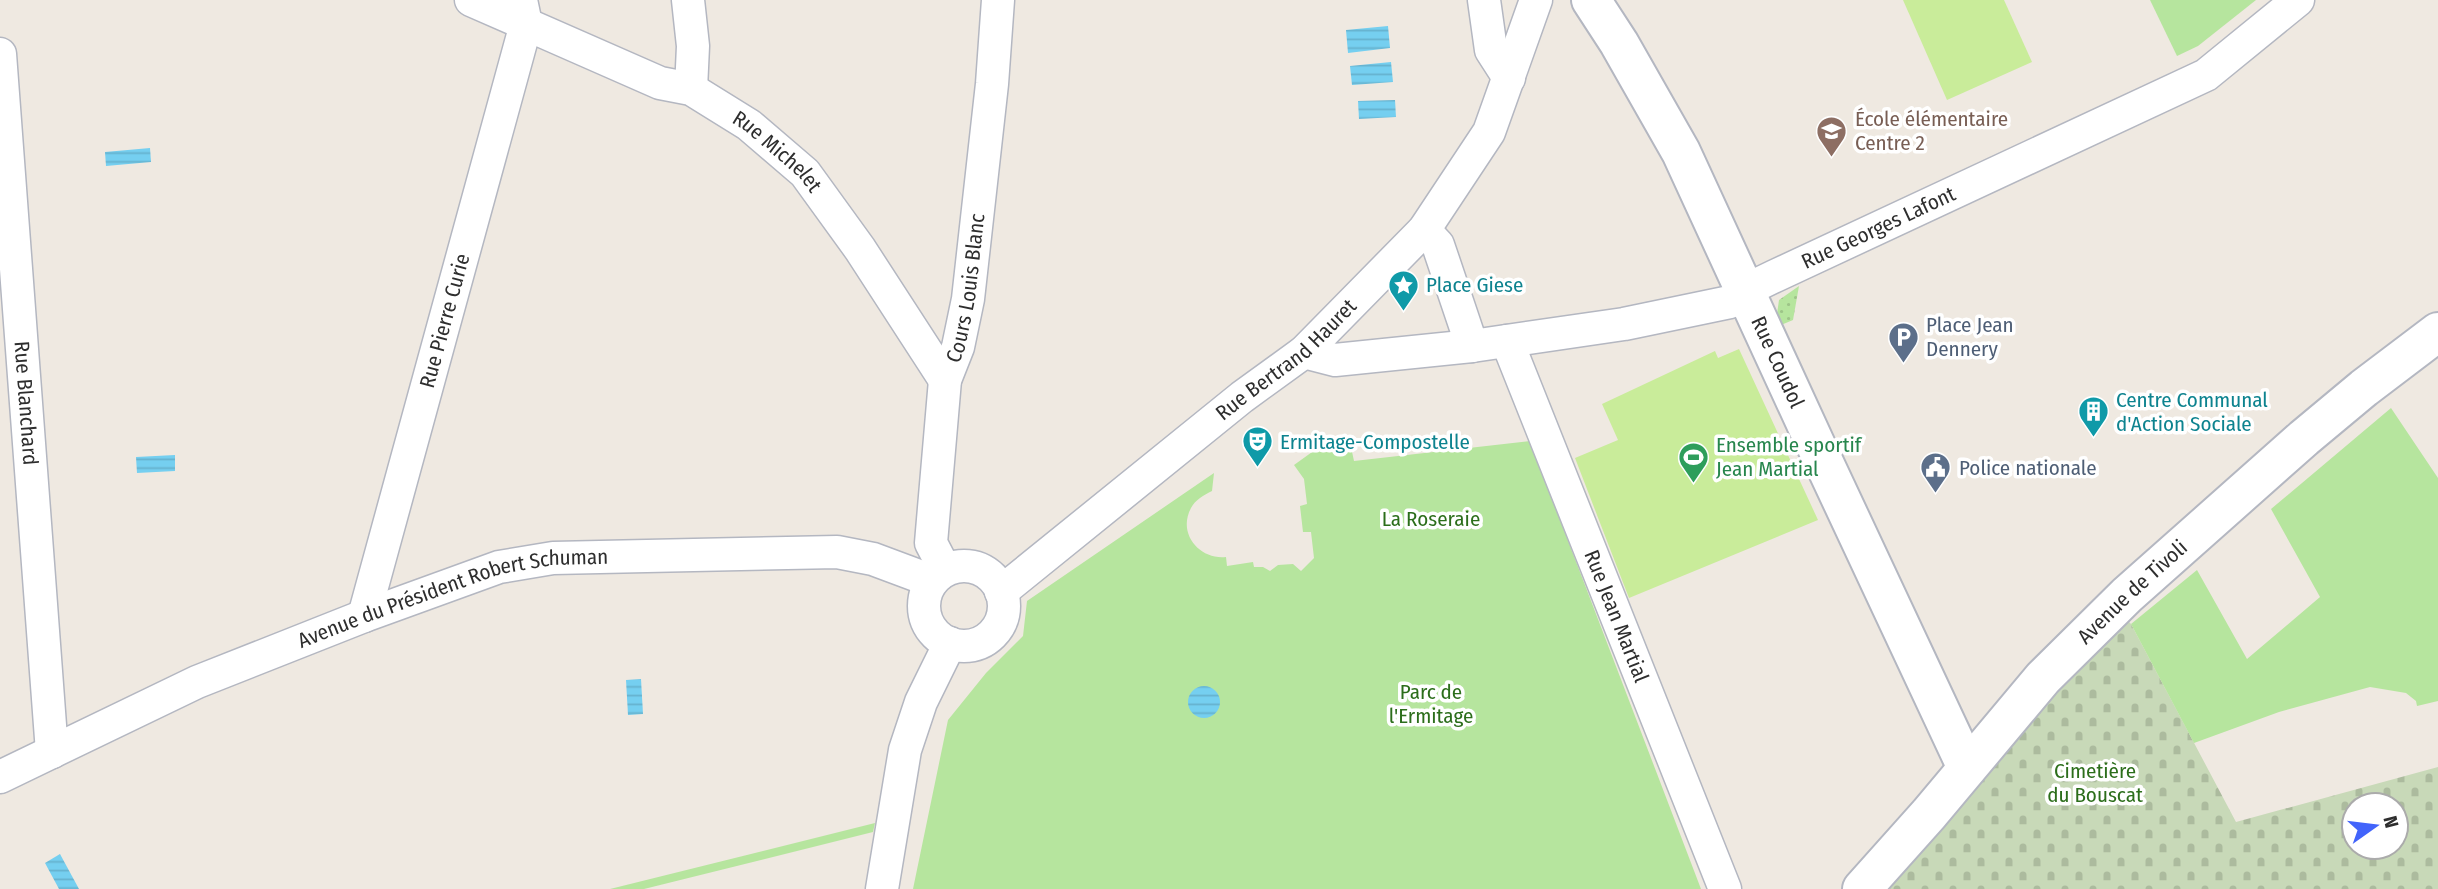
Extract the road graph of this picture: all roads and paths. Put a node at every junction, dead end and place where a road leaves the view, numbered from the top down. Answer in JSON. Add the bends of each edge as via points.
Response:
{"nodes":[{"id":1,"x":471,"y":0,"type":"edge"},
{"id":2,"x":688,"y":0,"type":"edge"},
{"id":3,"x":998,"y":0,"type":"edge"},
{"id":4,"x":1484,"y":0,"type":"edge"},
{"id":5,"x":1536,"y":0,"type":"edge"},
{"id":6,"x":1591,"y":0,"type":"edge"},
{"id":7,"x":2298,"y":0,"type":"edge"},
{"id":8,"x":524,"y":12,"type":"edge"},
{"id":9,"x":0,"y":54,"type":"edge"},
{"id":10,"x":1509,"y":78,"type":"junction"},
{"id":11,"x":691,"y":89,"type":"junction"},
{"id":12,"x":1424,"y":230,"type":"junction"},
{"id":13,"x":1744,"y":291,"type":"junction"},
{"id":14,"x":2438,"y":332,"type":"edge"},
{"id":15,"x":1507,"y":341,"type":"junction"},
{"id":16,"x":1472,"y":346,"type":"junction"},
{"id":17,"x":1304,"y":352,"type":"junction"},
{"id":18,"x":945,"y":380,"type":"junction"},
{"id":19,"x":938,"y":576,"type":"junction"},
{"id":20,"x":1001,"y":592,"type":"junction"},
{"id":21,"x":364,"y":616,"type":"junction"},
{"id":22,"x":950,"y":643,"type":"junction"},
{"id":23,"x":52,"y":752,"type":"junction"},
{"id":24,"x":1967,"y":768,"type":"junction"},
{"id":25,"x":0,"y":777,"type":"edge"},
{"id":26,"x":882,"y":889,"type":"edge"},
{"id":27,"x":1725,"y":889,"type":"edge"},
{"id":28,"x":1862,"y":889,"type":"edge"}],
"edges":[{"from":1,"to":8,"type":"street","name":"Rue Michelet"},
{"from":2,"to":11,"type":"street"},
{"from":3,"to":18,"type":"street","name":"Cours Louis Blanc","via":[[968,299]]},
{"from":4,"to":10,"type":"street","via":[[1492,51]]},
{"from":5,"to":10,"type":"street","name":"Rue Bertrand Hauret"},
{"from":6,"to":13,"type":"street","name":"Rue Coudol","via":[[1681,152]]},
{"from":7,"to":13,"type":"street","name":"Rue Georges Lafont","via":[[2196,80]]},
{"from":8,"to":11,"type":"street","name":"Rue Michelet","via":[[660,83]]},
{"from":8,"to":21,"type":"street","name":"Rue Pierre Curie"},
{"from":9,"to":23,"type":"street","name":"Rue Blanchard"},
{"from":10,"to":12,"type":"street","name":"Rue Bertrand Hauret","via":[[1489,132]]},
{"from":11,"to":18,"type":"street","name":"Rue Michelet","via":[[749,125],[805,173]]},
{"from":12,"to":16,"type":"street","via":[[1438,245]]},
{"from":12,"to":17,"type":"street","name":"Rue Bertrand Hauret"},
{"from":13,"to":15,"type":"street","name":"Rue Georges Lafont","via":[[1730,302]]},
{"from":13,"to":24,"type":"street","name":"Rue Coudol"},
{"from":14,"to":24,"type":"street","name":"Avenue de Tivoli","via":[[2313,430],[2127,595],[2043,678]]},
{"from":15,"to":16,"type":"street","name":"Rue Georges Lafont"},
{"from":15,"to":27,"type":"street","name":"Rue Jean Martial"},
{"from":16,"to":17,"type":"street","name":"Rue Georges Lafont","via":[[1335,360]]},
{"from":17,"to":20,"type":"street","name":"Rue Bertrand Hauret"},
{"from":18,"to":19,"type":"street","name":"Cours Louis Blanc","via":[[931,543]]},
{"from":19,"to":20,"type":"street","via":[[957,566],[971,566],[984,571]]},
{"from":19,"to":21,"type":"street","name":"Avenue du Président Robert Schuman","via":[[837,552],[553,558],[499,567]]},
{"from":19,"to":22,"type":"street","via":[[926,592],[925,616],[930,628]]},
{"from":20,"to":22,"type":"street","via":[[1003,614],[992,634],[972,645]]},
{"from":21,"to":23,"type":"street","name":"Avenue du Président Robert Schuman","via":[[197,682]]},
{"from":22,"to":26,"type":"street","via":[[905,750]]},
{"from":23,"to":25,"type":"street","name":"Avenue du Président Robert Schuman"},
{"from":24,"to":28,"type":"street","name":"Avenue de Tivoli"}]}
